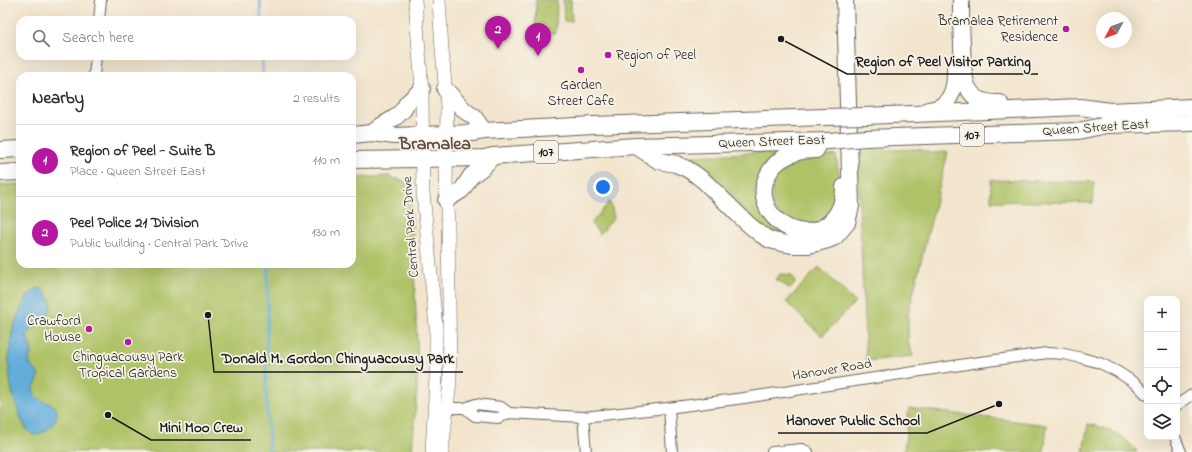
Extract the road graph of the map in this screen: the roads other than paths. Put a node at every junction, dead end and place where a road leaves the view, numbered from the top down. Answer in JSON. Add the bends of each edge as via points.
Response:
{"nodes":[{"id":1,"x":101,"y":0,"type":"edge"},
{"id":2,"x":415,"y":0,"type":"edge"},
{"id":3,"x":439,"y":0,"type":"edge"},
{"id":4,"x":837,"y":0,"type":"edge"},
{"id":5,"x":845,"y":0,"type":"edge"},
{"id":6,"x":953,"y":0,"type":"edge"},
{"id":7,"x":961,"y":0,"type":"edge"},
{"id":8,"x":99,"y":16,"type":"edge"},
{"id":9,"x":96,"y":60,"type":"edge"},
{"id":10,"x":94,"y":72,"type":"edge"},
{"id":11,"x":422,"y":89,"type":"junction"},
{"id":12,"x":445,"y":89,"type":"junction"},
{"id":13,"x":1192,"y":106,"type":"edge"},
{"id":14,"x":1080,"y":107,"type":"junction"},
{"id":15,"x":888,"y":114,"type":"junction"},
{"id":16,"x":1192,"y":123,"type":"edge"},
{"id":17,"x":484,"y":130,"type":"junction"},
{"id":18,"x":372,"y":133,"type":"junction"},
{"id":19,"x":356,"y":134,"type":"edge"},
{"id":20,"x":446,"y":134,"type":"junction"},
{"id":21,"x":423,"y":135,"type":"junction"},
{"id":22,"x":828,"y":140,"type":"junction"},
{"id":23,"x":636,"y":146,"type":"junction"},
{"id":24,"x":16,"y":149,"type":"edge"},
{"id":25,"x":0,"y":150,"type":"edge"},
{"id":26,"x":493,"y":156,"type":"junction"},
{"id":27,"x":446,"y":159,"type":"junction"},
{"id":28,"x":356,"y":160,"type":"edge"},
{"id":29,"x":423,"y":160,"type":"junction"},
{"id":30,"x":16,"y":172,"type":"edge"},
{"id":31,"x":0,"y":173,"type":"edge"},
{"id":32,"x":446,"y":200,"type":"junction"},
{"id":33,"x":1144,"y":392,"type":"edge"},
{"id":34,"x":1192,"y":394,"type":"edge"},
{"id":35,"x":1178,"y":404,"type":"edge"},
{"id":36,"x":441,"y":408,"type":"junction"},
{"id":37,"x":669,"y":408,"type":"junction"},
{"id":38,"x":583,"y":417,"type":"junction"},
{"id":39,"x":1176,"y":440,"type":"edge"},
{"id":40,"x":432,"y":452,"type":"edge"},
{"id":41,"x":442,"y":452,"type":"edge"},
{"id":42,"x":586,"y":452,"type":"edge"},
{"id":43,"x":672,"y":452,"type":"edge"},
{"id":44,"x":772,"y":452,"type":"edge"},
{"id":45,"x":808,"y":452,"type":"edge"},
{"id":46,"x":1181,"y":452,"type":"edge"}],
"edges":[{"from":1,"to":8,"type":"street"},
{"from":2,"to":11,"type":"street","name":"Central Park Drive"},
{"from":3,"to":12,"type":"street","name":"Central Park Drive"},
{"from":4,"to":22,"type":"main road","via":[[844,196],[836,215],[825,226],[806,232],[791,229],[776,220],[767,209],[763,191],[767,176],[784,158],[800,151],[819,149]]},
{"from":5,"to":23,"type":"main road","via":[[851,206],[847,223],[835,237],[809,245],[792,245],[770,240],[747,223],[695,174],[676,164],[659,161]]},
{"from":6,"to":15,"type":"main road","via":[[955,75],[952,95],[942,106],[935,109],[896,111]]},
{"from":7,"to":14,"type":"main road","via":[[964,78],[975,96],[988,103],[1064,100]]},
{"from":9,"to":10,"type":"street"},
{"from":11,"to":18,"type":"main road","via":[[396,117]]},
{"from":11,"to":21,"type":"street","name":"Central Park Drive"},
{"from":12,"to":17,"type":"main road"},
{"from":12,"to":20,"type":"street","name":"Central Park Drive"},
{"from":13,"to":14,"type":"main road","name":"Queen Street East","number":"107","via":[[1110,110]]},
{"from":14,"to":15,"type":"main road","name":"Queen Street East","number":"107"},
{"from":15,"to":17,"type":"main road","name":"Queen Street East","number":"107","bridge":true},
{"from":16,"to":22,"type":"main road","name":"Queen Street East","number":"107","bridge":true,"via":[[1107,125],[1078,131]]},
{"from":17,"to":20,"type":"main road","name":"Queen Street East","number":"107"},
{"from":18,"to":19,"type":"main road","name":"Queen Street East","number":"107"},
{"from":18,"to":21,"type":"main road","name":"Queen Street East","number":"107","via":[[394,136]]},
{"from":20,"to":21,"type":"main road","name":"Queen Street East","number":"107"},
{"from":20,"to":27,"type":"street","name":"Central Park Drive"},
{"from":21,"to":29,"type":"street","name":"Central Park Drive"},
{"from":22,"to":23,"type":"main road","name":"Queen Street East","number":"107"},
{"from":23,"to":26,"type":"main road","name":"Queen Street East","number":"107"},
{"from":24,"to":25,"type":"main road"},
{"from":26,"to":27,"type":"main road","name":"Queen Street East","number":"107"},
{"from":26,"to":32,"type":"main road","via":[[471,176],[462,190]]},
{"from":27,"to":29,"type":"main road","name":"Queen Street East","number":"107"},
{"from":27,"to":32,"type":"street","name":"Central Park Drive"},
{"from":28,"to":29,"type":"main road","name":"Queen Street East","number":"107"},
{"from":29,"to":36,"type":"street","name":"Central Park Drive","via":[[423,193]]},
{"from":30,"to":31,"type":"main road"},
{"from":32,"to":36,"type":"street","name":"Central Park Drive","via":[[450,381]]},
{"from":33,"to":37,"type":"street","name":"Hanover Road","via":[[1118,372],[1100,364],[1064,354],[1047,353]]},
{"from":34,"to":35,"type":"street"},
{"from":36,"to":38,"type":"street","name":"Hanover Road","via":[[465,408],[475,416],[498,418],[509,413]]},
{"from":36,"to":40,"type":"street","name":"Central Park Drive"},
{"from":36,"to":41,"type":"street","name":"Central Park Drive"},
{"from":37,"to":38,"type":"street","name":"Hanover Road"},
{"from":37,"to":43,"type":"street"},
{"from":38,"to":42,"type":"street"},
{"from":39,"to":46,"type":"street"},
{"from":44,"to":45,"type":"street","via":[[802,449]]}]}
